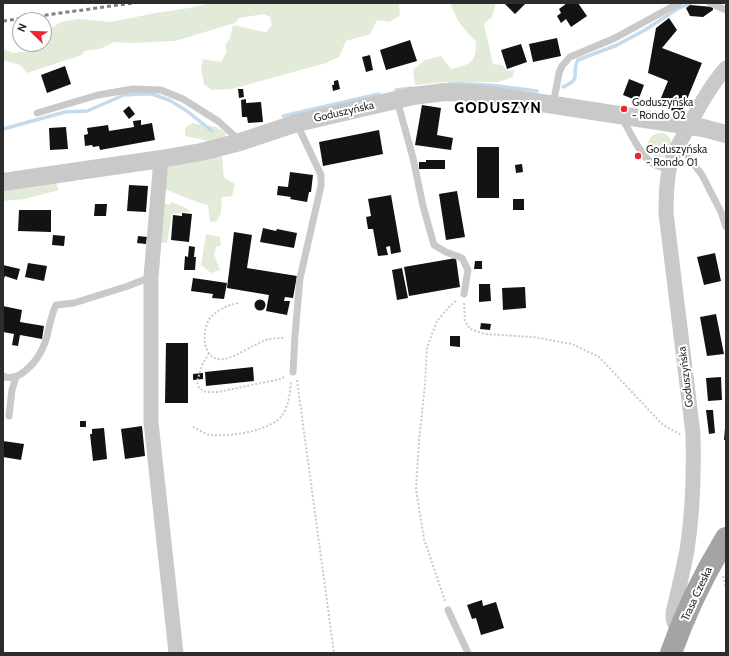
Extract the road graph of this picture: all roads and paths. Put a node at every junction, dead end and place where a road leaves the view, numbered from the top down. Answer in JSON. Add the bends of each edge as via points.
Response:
{"nodes":[{"id":1,"x":679,"y":3,"type":"edge"},
{"id":2,"x":710,"y":3,"type":"edge"},
{"id":3,"x":726,"y":10,"type":"edge"},
{"id":4,"x":726,"y":68,"type":"edge"},
{"id":5,"x":397,"y":100,"type":"junction"},
{"id":6,"x":553,"y":105,"type":"junction"},
{"id":7,"x":37,"y":113,"type":"dead end"},
{"id":8,"x":621,"y":116,"type":"junction"},
{"id":9,"x":297,"y":124,"type":"junction"},
{"id":10,"x":689,"y":126,"type":"junction"},
{"id":11,"x":726,"y":134,"type":"edge"},
{"id":12,"x":240,"y":142,"type":"junction"},
{"id":13,"x":679,"y":144,"type":"junction"},
{"id":14,"x":161,"y":159,"type":"junction"},
{"id":15,"x":669,"y":170,"type":"junction"},
{"id":16,"x":3,"y":182,"type":"edge"},
{"id":17,"x":726,"y":227,"type":"edge"},
{"id":18,"x":150,"y":277,"type":"junction"},
{"id":19,"x":464,"y":294,"type":"junction"},
{"id":20,"x":238,"y":303,"type":"dead end"},
{"id":21,"x":295,"y":338,"type":"junction"},
{"id":22,"x":209,"y":353,"type":"junction"},
{"id":23,"x":293,"y":372,"type":"junction"},
{"id":24,"x":3,"y":376,"type":"edge"},
{"id":25,"x":16,"y":377,"type":"junction"},
{"id":26,"x":9,"y":416,"type":"dead end"},
{"id":27,"x":193,"y":427,"type":"dead end"},
{"id":28,"x":693,"y":434,"type":"junction"},
{"id":29,"x":726,"y":538,"type":"edge"},
{"id":30,"x":448,"y":610,"type":"joint"},
{"id":31,"x":680,"y":631,"type":"junction"},
{"id":32,"x":176,"y":653,"type":"edge"},
{"id":33,"x":334,"y":653,"type":"edge"},
{"id":34,"x":468,"y":653,"type":"edge"},
{"id":35,"x":672,"y":653,"type":"edge"}],
"edges":[{"from":1,"to":6,"type":"lane","via":[[615,38],[570,57],[559,73]]},
{"from":2,"to":3,"type":"lane"},
{"from":4,"to":10,"type":"street","name":"Goduszyńska","via":[[707,93]]},
{"from":5,"to":6,"type":"street","name":"Goduszyńska","via":[[444,92],[464,92]]},
{"from":5,"to":9,"type":"street","name":"Goduszyńska"},
{"from":5,"to":19,"type":"lane","via":[[434,245],[462,258],[468,270]]},
{"from":6,"to":8,"type":"street","name":"Goduszyńska"},
{"from":7,"to":12,"type":"lane","via":[[98,95],[134,89],[161,90],[183,99],[212,117]]},
{"from":8,"to":10,"type":"street","name":"Goduszyńska"},
{"from":8,"to":15,"type":"lane","via":[[642,153],[650,162]]},
{"from":9,"to":12,"type":"street","name":"Goduszyńska"},
{"from":9,"to":21,"type":"lane","via":[[321,175],[321,186],[300,278]]},
{"from":10,"to":11,"type":"street","name":"Goduszyńska"},
{"from":10,"to":13,"type":"street","name":"Goduszyńska"},
{"from":12,"to":14,"type":"street","name":"Goduszyńska"},
{"from":13,"to":15,"type":"street","name":"Goduszyńska"},
{"from":13,"to":17,"type":"lane","via":[[702,175]]},
{"from":14,"to":16,"type":"street","name":"Goduszyńska"},
{"from":14,"to":18,"type":"street"},
{"from":15,"to":28,"type":"street","name":"Goduszyńska","via":[[665,193],[666,213]]},
{"from":18,"to":25,"type":"lane","via":[[74,303],[56,305],[39,355],[27,370]]},
{"from":18,"to":32,"type":"street","via":[[151,422]]},
{"from":19,"to":28,"type":"path","via":[[465,321],[470,329],[485,334],[533,337],[572,344],[600,358],[663,425],[681,434]]},
{"from":19,"to":30,"type":"path","via":[[437,321],[427,347],[416,489],[424,539]]},
{"from":20,"to":22,"type":"path","via":[[227,306],[210,318],[205,334],[206,350]]},
{"from":21,"to":22,"type":"path","via":[[269,339],[226,359],[219,360]]},
{"from":21,"to":23,"type":"lane"},
{"from":22,"to":23,"type":"path","via":[[197,382],[206,392],[218,392],[281,378]]},
{"from":23,"to":27,"type":"path","via":[[287,405],[277,421],[263,428],[238,434],[209,435]]},
{"from":23,"to":33,"type":"path","via":[[297,382]]},
{"from":24,"to":25,"type":"lane"},
{"from":25,"to":26,"type":"lane"},
{"from":28,"to":31,"type":"street","name":"Goduszyńska","via":[[694,465],[687,551],[673,613],[675,626]]},
{"from":29,"to":31,"type":"main road","name":"Trasa Czeska","via":[[702,581]]},
{"from":30,"to":34,"type":"lane"},
{"from":31,"to":35,"type":"main road","name":"Trasa Czeska"}]}
